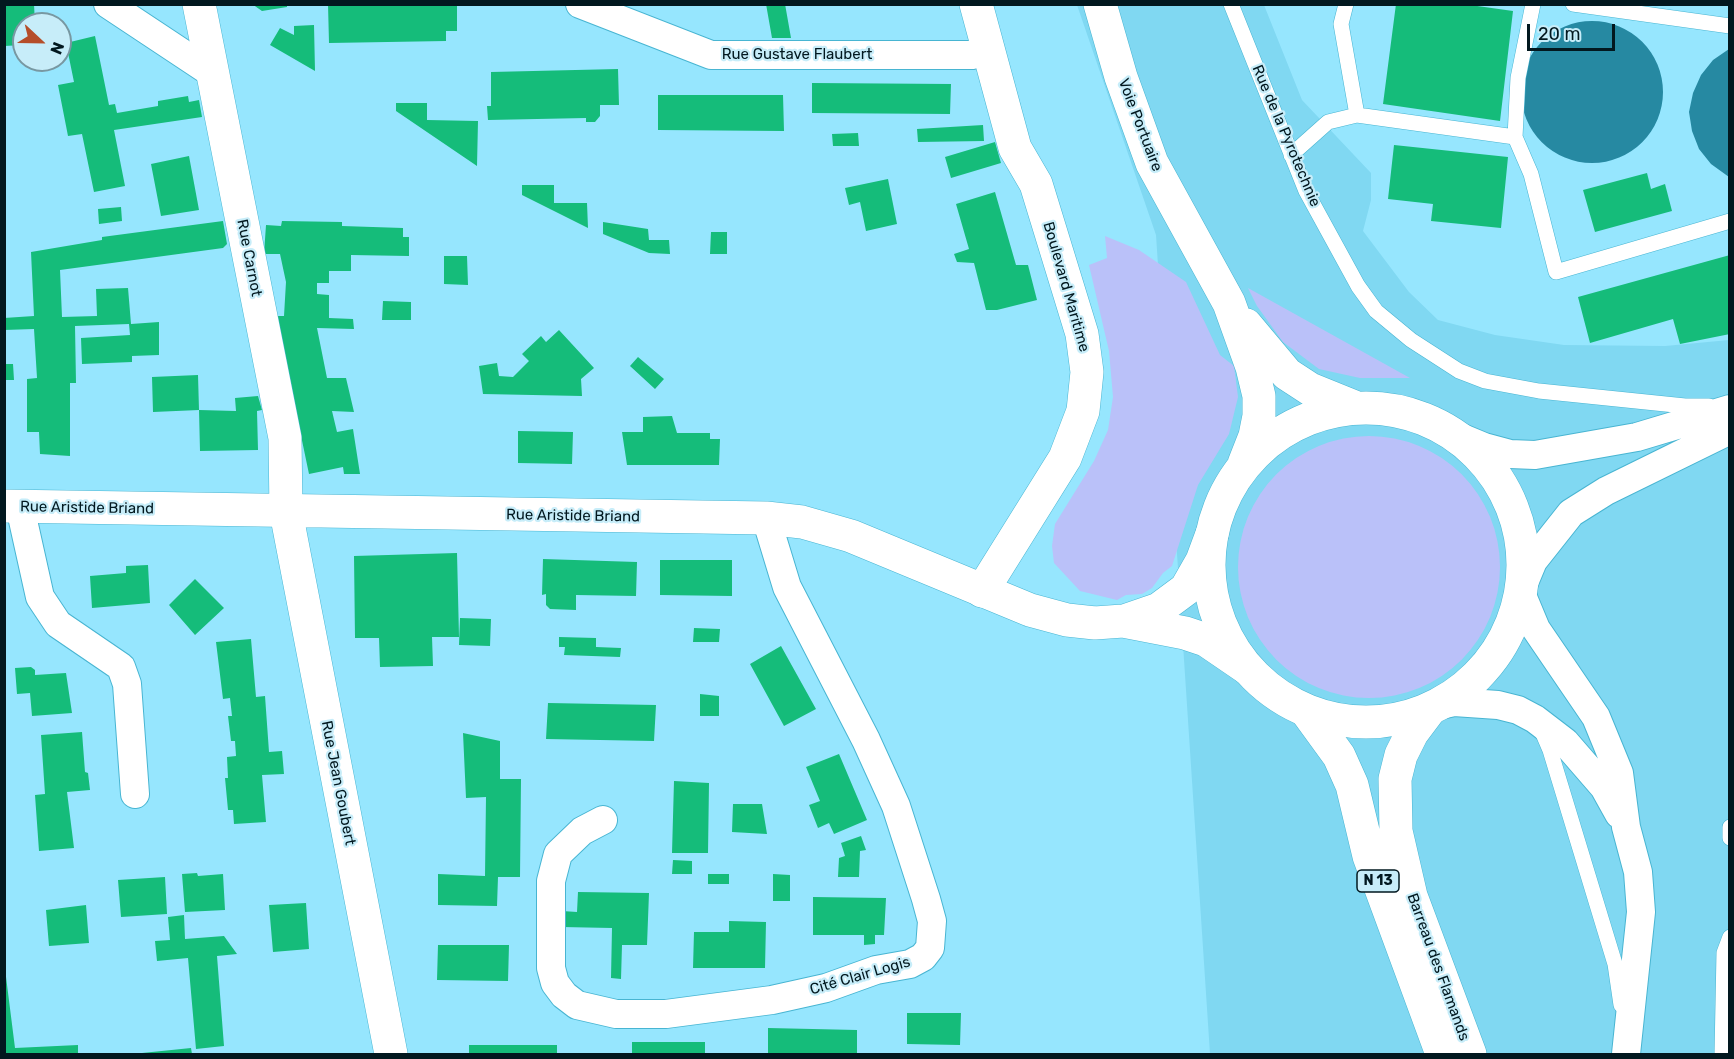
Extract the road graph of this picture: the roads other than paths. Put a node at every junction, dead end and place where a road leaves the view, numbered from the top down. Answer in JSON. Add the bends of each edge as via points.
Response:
{"nodes":[{"id":1,"x":108,"y":4,"type":"edge"},
{"id":2,"x":199,"y":4,"type":"edge"},
{"id":3,"x":580,"y":4,"type":"edge"},
{"id":4,"x":976,"y":4,"type":"edge"},
{"id":5,"x":1100,"y":4,"type":"edge"},
{"id":6,"x":1231,"y":4,"type":"edge"},
{"id":7,"x":1346,"y":4,"type":"edge"},
{"id":8,"x":1533,"y":4,"type":"edge"},
{"id":9,"x":1573,"y":4,"type":"edge"},
{"id":10,"x":1730,"y":26,"type":"edge"},
{"id":11,"x":986,"y":51,"type":"junction"},
{"id":12,"x":212,"y":73,"type":"junction"},
{"id":13,"x":1357,"y":115,"type":"junction"},
{"id":14,"x":1515,"y":137,"type":"junction"},
{"id":15,"x":1291,"y":155,"type":"junction"},
{"id":16,"x":1730,"y":221,"type":"edge"},
{"id":17,"x":1229,"y":303,"type":"junction"},
{"id":18,"x":1730,"y":404,"type":"edge"},
{"id":19,"x":1357,"y":408,"type":"junction"},
{"id":20,"x":1730,"y":409,"type":"edge"},
{"id":21,"x":1730,"y":430,"type":"edge"},
{"id":22,"x":1455,"y":435,"type":"junction"},
{"id":23,"x":1242,"y":468,"type":"junction"},
{"id":24,"x":12,"y":507,"type":"edge"},
{"id":25,"x":286,"y":512,"type":"junction"},
{"id":26,"x":766,"y":518,"type":"junction"},
{"id":27,"x":1212,"y":534,"type":"junction"},
{"id":28,"x":1522,"y":589,"type":"junction"},
{"id":29,"x":982,"y":591,"type":"junction"},
{"id":30,"x":1123,"y":621,"type":"junction"},
{"id":31,"x":1247,"y":668,"type":"junction"},
{"id":32,"x":1435,"y":707,"type":"junction"},
{"id":33,"x":1307,"y":712,"type":"junction"},
{"id":34,"x":1529,"y":716,"type":"junction"},
{"id":35,"x":135,"y":794,"type":"dead end"},
{"id":36,"x":603,"y":820,"type":"dead end"},
{"id":37,"x":1626,"y":827,"type":"junction"},
{"id":38,"x":1730,"y":827,"type":"edge"},
{"id":39,"x":1730,"y":838,"type":"edge"},
{"id":40,"x":1730,"y":937,"type":"edge"},
{"id":41,"x":391,"y":1054,"type":"edge"},
{"id":42,"x":1442,"y":1054,"type":"edge"},
{"id":43,"x":1470,"y":1054,"type":"edge"},
{"id":44,"x":1626,"y":1054,"type":"edge"},
{"id":45,"x":1722,"y":1054,"type":"edge"}],
"edges":[{"from":1,"to":12,"type":"street"},
{"from":2,"to":12,"type":"main road","name":"Rue Carnot"},
{"from":3,"to":11,"type":"street","name":"Rue Gustave Flaubert","via":[[711,55],[972,55]]},
{"from":4,"to":11,"type":"main road","name":"Boulevard Maritime"},
{"from":5,"to":17,"type":"main road","name":"Voie Portuaire","via":[[1152,163]]},
{"from":6,"to":15,"type":"lane","name":"Rue de la Pyrotechnie"},
{"from":7,"to":13,"type":"lane","via":[[1341,24]]},
{"from":8,"to":14,"type":"lane","via":[[1518,78]]},
{"from":9,"to":10,"type":"lane"},
{"from":11,"to":29,"type":"main road","name":"Boulevard Maritime","via":[[1015,148],[1036,184],[1082,334],[1087,372],[1083,411],[1065,458]]},
{"from":12,"to":25,"type":"main road","name":"Rue Carnot","via":[[285,438]]},
{"from":13,"to":14,"type":"lane"},
{"from":13,"to":15,"type":"lane","via":[[1328,122]]},
{"from":14,"to":16,"type":"lane","via":[[1531,174],[1556,272]]},
{"from":15,"to":18,"type":"lane","name":"Rue de la Pyrotechnie","via":[[1306,191],[1376,311],[1459,371],[1485,381],[1539,392],[1685,406]]},
{"from":17,"to":19,"type":"main road","name":"Voie Portuaire","via":[[1287,374],[1318,393]]},
{"from":17,"to":23,"type":"main road","name":"Voie Portuaire","via":[[1259,396],[1255,436]]},
{"from":19,"to":22,"type":"main road","via":[[1392,409],[1425,419]]},
{"from":19,"to":23,"type":"main road","via":[[1313,416],[1275,437]]},
{"from":20,"to":22,"type":"street","via":[[1637,437],[1534,455],[1510,454]]},
{"from":21,"to":28,"type":"street","via":[[1576,509],[1533,561]]},
{"from":22,"to":28,"type":"main road","via":[[1486,462],[1508,496],[1519,525],[1524,555]]},
{"from":23,"to":27,"type":"main road","via":[[1224,499]]},
{"from":24,"to":25,"type":"main road","name":"Rue Aristide Briand"},
{"from":24,"to":35,"type":"street","via":[[40,597],[58,624],[121,667],[127,684]]},
{"from":25,"to":26,"type":"main road","name":"Rue Aristide Briand"},
{"from":25,"to":41,"type":"main road","name":"Rue Jean Goubert"},
{"from":26,"to":29,"type":"main road","name":"Rue Aristide Briand","via":[[802,522],[851,536]]},
{"from":26,"to":36,"type":"street","name":"Cité Clair Logis","via":[[787,587],[867,740],[896,806],[932,921],[930,948],[910,964],[772,1000],[666,1014],[616,1014],[577,1005],[555,983],[551,968],[551,881],[558,854],[582,831]]},
{"from":27,"to":30,"type":"main road","name":"Rue Aristide Briand","via":[[1186,589],[1159,609]]},
{"from":27,"to":31,"type":"main road","via":[[1210,584],[1215,609],[1228,640]]},
{"from":28,"to":32,"type":"main road","via":[[1511,627],[1494,658],[1470,684]]},
{"from":28,"to":37,"type":"street","via":[[1536,628],[1577,686],[1612,750]]},
{"from":29,"to":30,"type":"main road","name":"Rue Aristide Briand","via":[[1067,620]]},
{"from":30,"to":31,"type":"main road","name":"Rue Aristide Briand","via":[[1164,627],[1206,640]]},
{"from":31,"to":33,"type":"main road","via":[[1272,692]]},
{"from":32,"to":33,"type":"main road","via":[[1400,719],[1369,723],[1338,721]]},
{"from":32,"to":34,"type":"street","via":[[1454,702],[1498,705]]},
{"from":32,"to":43,"type":"main road","name":"Barreau des Flamands","number":"N 13","via":[[1412,733],[1401,755],[1395,778],[1396,831],[1411,896]]},
{"from":33,"to":42,"type":"main road","name":"Barreau des Flamands","number":"N 13","via":[[1339,756],[1352,785],[1369,856]]},
{"from":34,"to":37,"type":"street","via":[[1551,729],[1572,749],[1604,787]]},
{"from":34,"to":44,"type":"lane","via":[[1545,735],[1615,964]]},
{"from":37,"to":44,"type":"street","via":[[1638,872],[1641,912]]},
{"from":38,"to":39,"type":"lane"},
{"from":40,"to":45,"type":"lane","via":[[1724,953]]}]}
